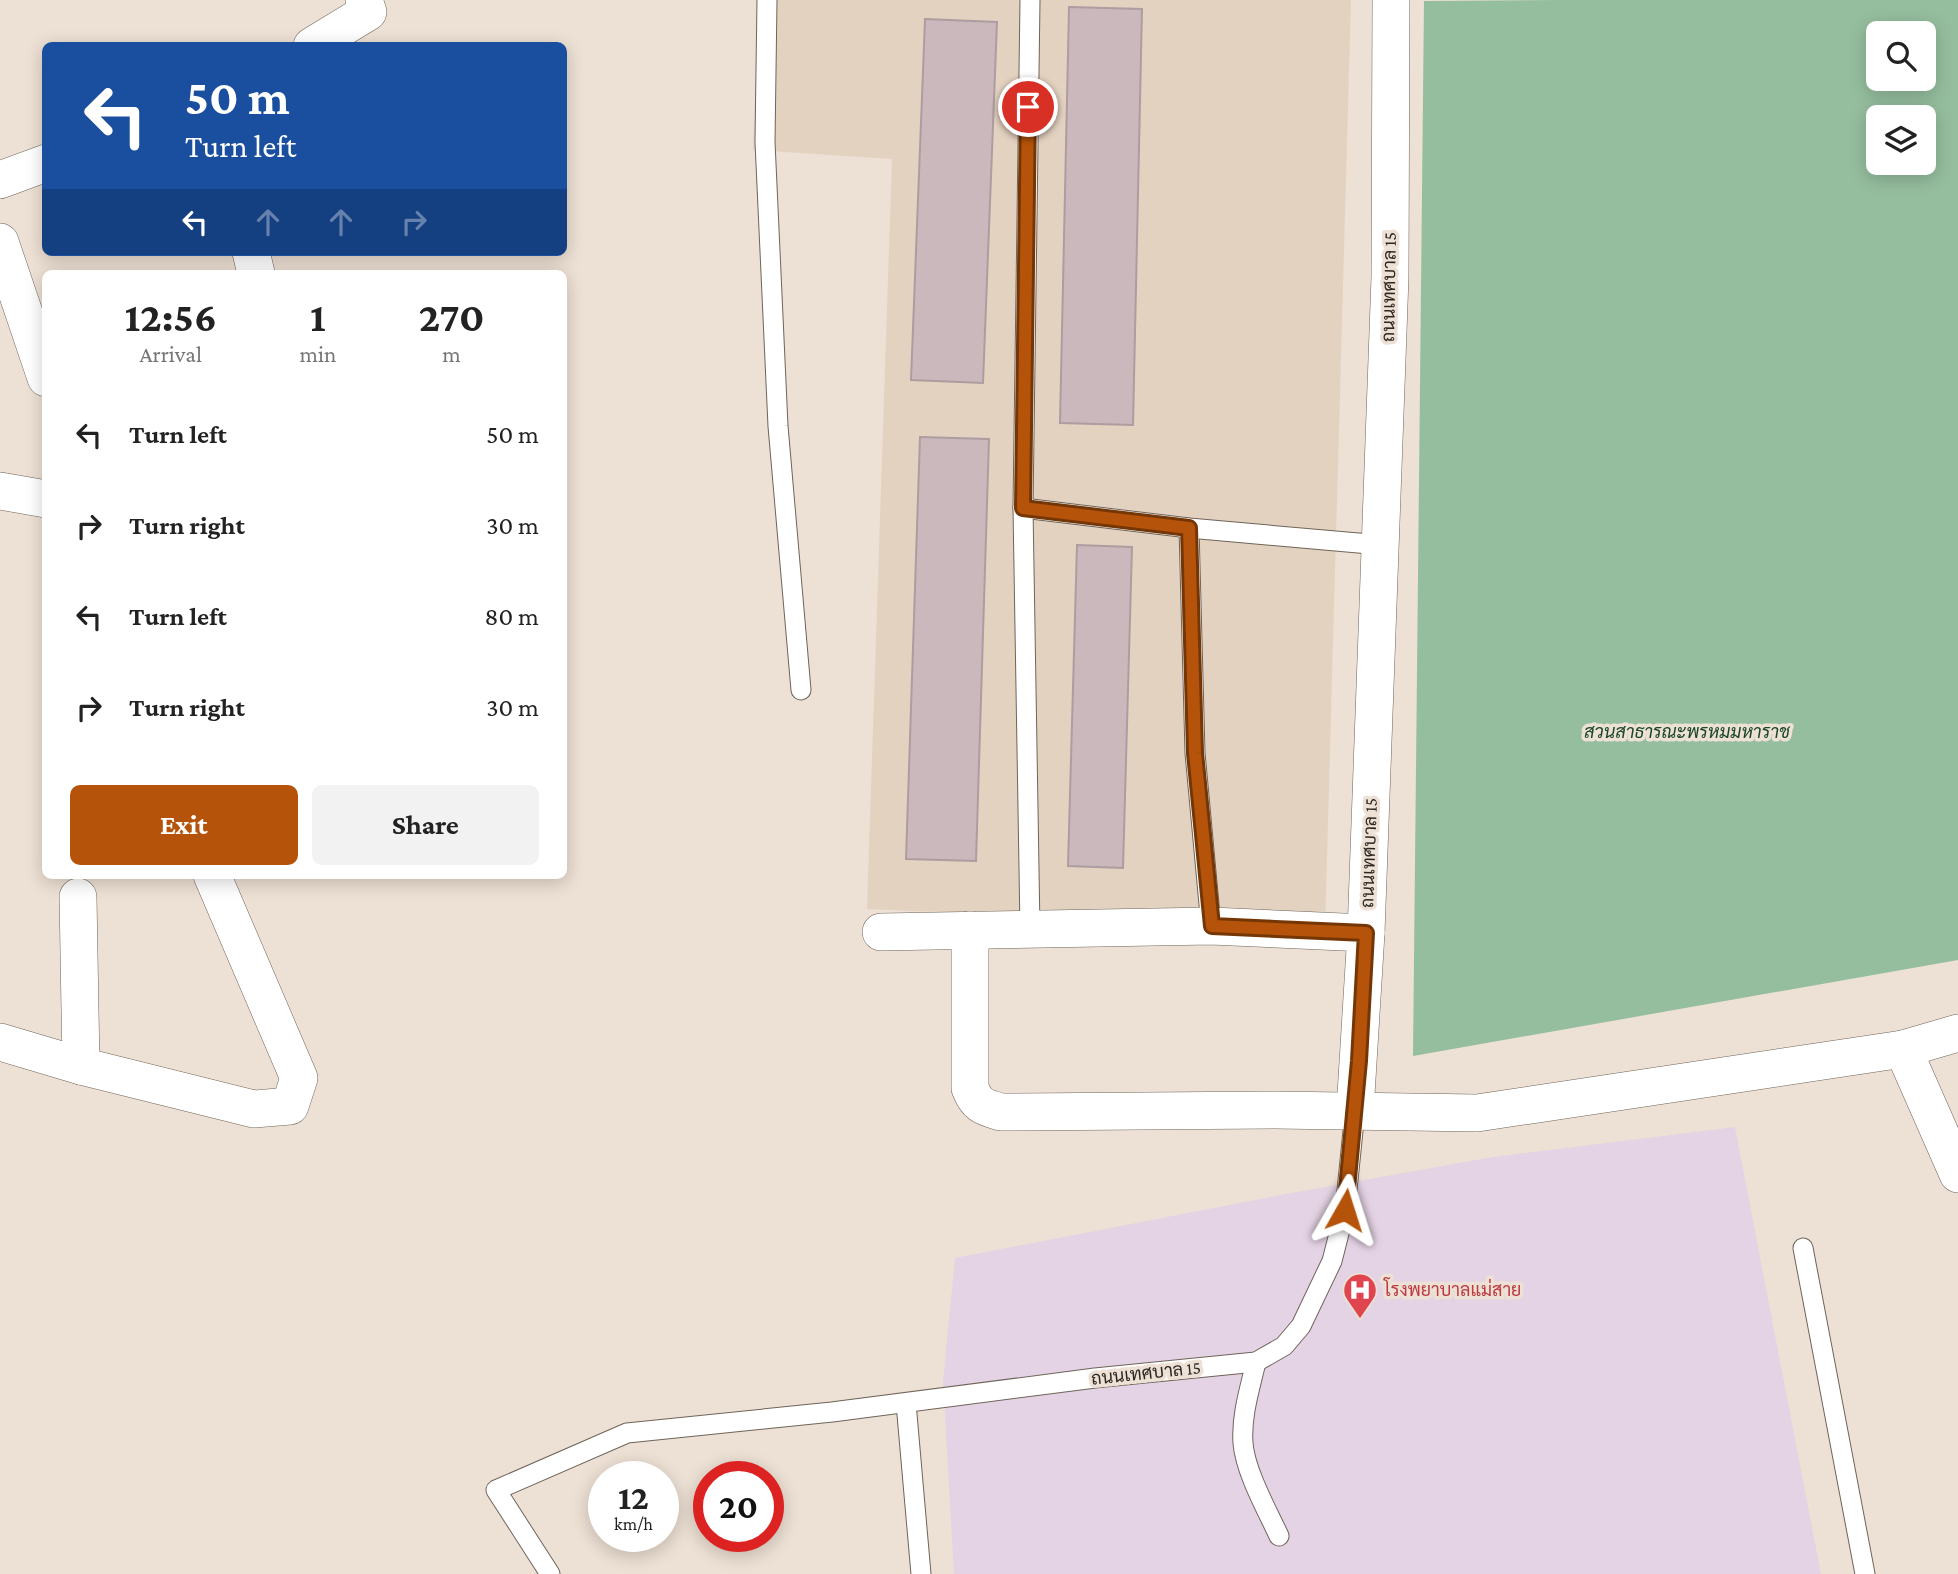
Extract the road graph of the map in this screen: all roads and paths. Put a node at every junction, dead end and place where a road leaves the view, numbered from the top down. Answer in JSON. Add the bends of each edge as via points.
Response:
{"nodes":[{"id":1,"x":364,"y":0,"type":"edge"},
{"id":2,"x":766,"y":0,"type":"edge"},
{"id":3,"x":1030,"y":0,"type":"edge"},
{"id":4,"x":1391,"y":0,"type":"edge"},
{"id":5,"x":319,"y":42,"type":"edge"},
{"id":6,"x":42,"y":164,"type":"edge"},
{"id":7,"x":0,"y":180,"type":"edge"},
{"id":8,"x":0,"y":242,"type":"edge"},
{"id":9,"x":42,"y":366,"type":"edge"},
{"id":10,"x":0,"y":491,"type":"edge"},
{"id":11,"x":42,"y":498,"type":"edge"},
{"id":12,"x":1023,"y":508,"type":"junction"},
{"id":13,"x":1189,"y":528,"type":"junction"},
{"id":14,"x":1381,"y":545,"type":"junction"},
{"id":15,"x":802,"y":690,"type":"dead end"},
{"id":16,"x":214,"y":879,"type":"edge"},
{"id":17,"x":78,"y":897,"type":"dead end"},
{"id":18,"x":1212,"y":926,"type":"junction"},
{"id":19,"x":1030,"y":929,"type":"junction"},
{"id":20,"x":970,"y":930,"type":"junction"},
{"id":21,"x":881,"y":932,"type":"dead end"},
{"id":22,"x":1366,"y":933,"type":"junction"},
{"id":23,"x":1958,"y":1033,"type":"edge"},
{"id":24,"x":0,"y":1042,"type":"edge"},
{"id":25,"x":1903,"y":1049,"type":"junction"},
{"id":26,"x":81,"y":1066,"type":"junction"},
{"id":27,"x":1355,"y":1111,"type":"junction"},
{"id":28,"x":1958,"y":1174,"type":"edge"},
{"id":29,"x":1803,"y":1248,"type":"dead end"},
{"id":30,"x":1256,"y":1362,"type":"junction"},
{"id":31,"x":906,"y":1403,"type":"junction"},
{"id":32,"x":1279,"y":1536,"type":"dead end"},
{"id":33,"x":550,"y":1574,"type":"edge"},
{"id":34,"x":921,"y":1574,"type":"edge"},
{"id":35,"x":1865,"y":1574,"type":"edge"}],
"edges":[{"from":1,"to":5,"type":"street","via":[[368,12]]},
{"from":2,"to":15,"type":"lane","via":[[765,142],[778,426]]},
{"from":3,"to":12,"type":"lane"},
{"from":4,"to":14,"type":"street","name":"ถนนเทศบาล 15","via":[[1390,278]]},
{"from":6,"to":7,"type":"street"},
{"from":8,"to":9,"type":"street"},
{"from":10,"to":11,"type":"street"},
{"from":12,"to":13,"type":"lane"},
{"from":12,"to":19,"type":"lane"},
{"from":13,"to":14,"type":"lane"},
{"from":13,"to":18,"type":"lane","via":[[1195,753]]},
{"from":14,"to":22,"type":"street","name":"ถนนเทศบาล 15"},
{"from":16,"to":26,"type":"street","via":[[299,1078],[290,1106],[254,1109]]},
{"from":17,"to":26,"type":"street"},
{"from":18,"to":19,"type":"street"},
{"from":18,"to":22,"type":"street"},
{"from":19,"to":20,"type":"street"},
{"from":20,"to":21,"type":"street"},
{"from":20,"to":27,"type":"street","via":[[970,1088],[975,1101],[987,1108],[1001,1112]]},
{"from":22,"to":27,"type":"street","name":"ถนนเทศบาล 15"},
{"from":23,"to":25,"type":"street"},
{"from":24,"to":26,"type":"street"},
{"from":25,"to":27,"type":"street","via":[[1477,1113]]},
{"from":25,"to":28,"type":"street"},
{"from":27,"to":30,"type":"lane","name":"ถนนเทศบาล 15","via":[[1345,1210],[1332,1261],[1301,1326],[1284,1346]]},
{"from":29,"to":35,"type":"lane"},
{"from":30,"to":31,"type":"lane","name":"ถนนเทศบาล 15"},
{"from":30,"to":32,"type":"lane","via":[[1244,1413],[1243,1445]]},
{"from":31,"to":33,"type":"lane","name":"ถนนเทศบาล 15","via":[[626,1433],[496,1490]]},
{"from":31,"to":34,"type":"lane"}]}
